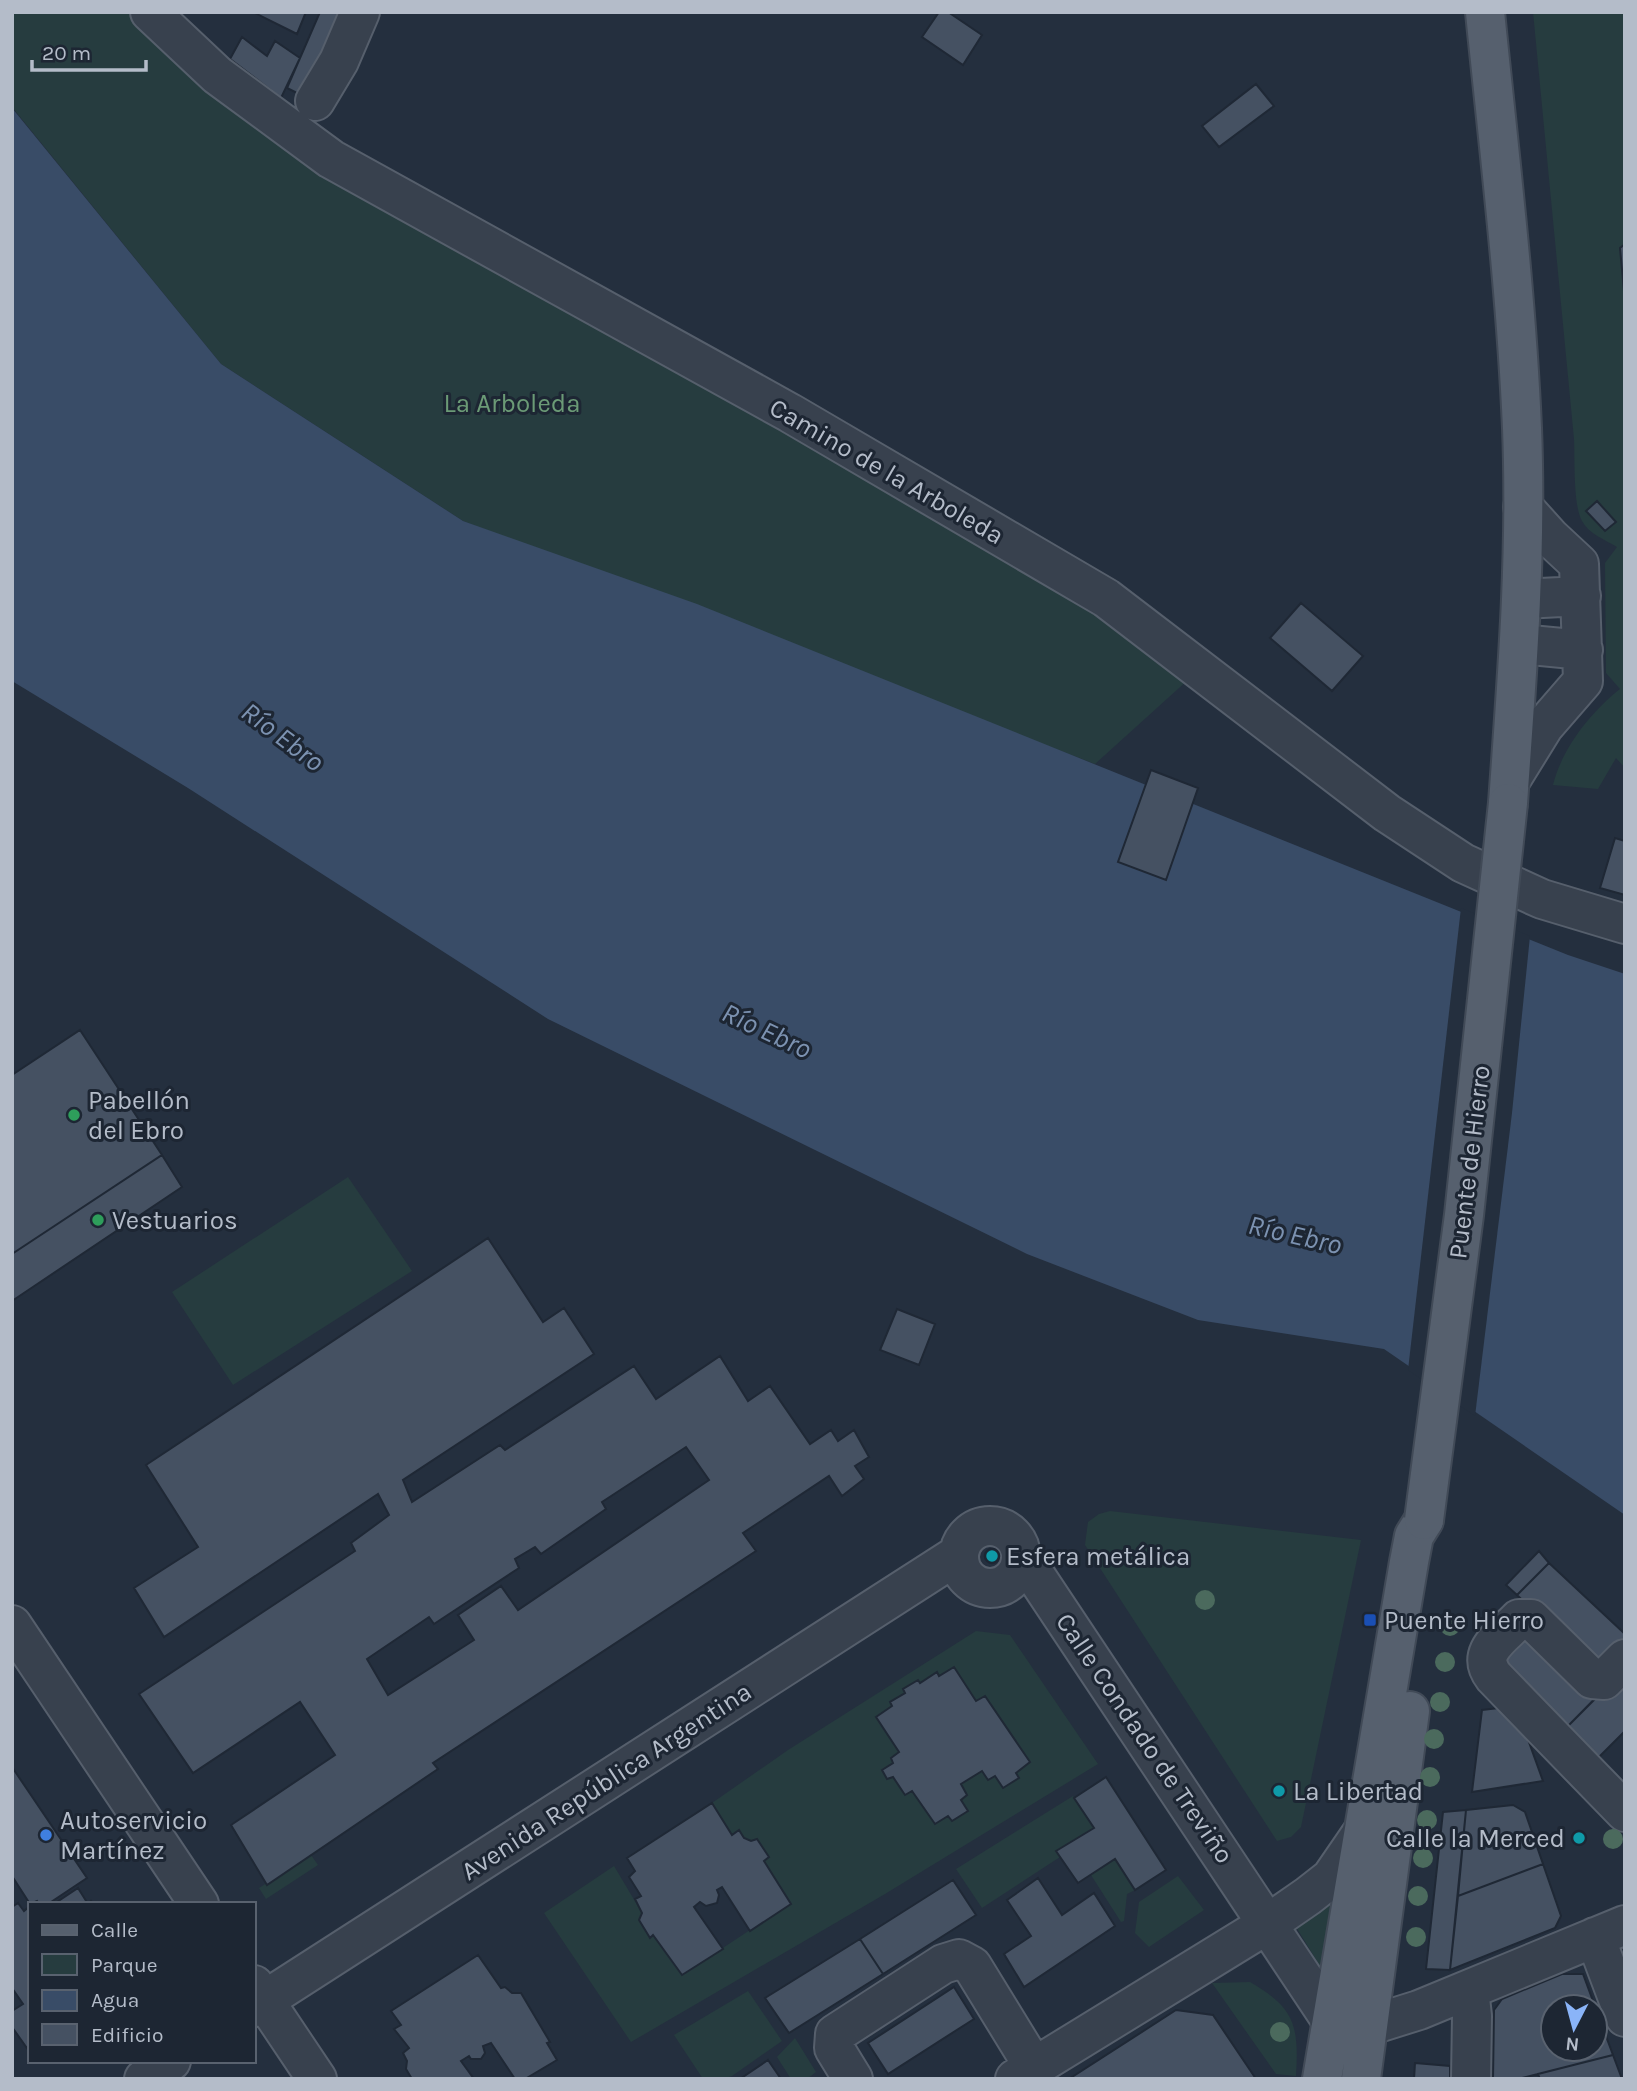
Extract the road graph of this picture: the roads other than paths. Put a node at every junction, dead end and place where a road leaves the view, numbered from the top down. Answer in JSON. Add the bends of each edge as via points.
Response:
{"nodes":[{"id":1,"x":150,"y":12,"type":"edge"},
{"id":2,"x":360,"y":12,"type":"edge"},
{"id":3,"x":1485,"y":12,"type":"edge"},
{"id":4,"x":315,"y":101,"type":"dead end"},
{"id":5,"x":1523,"y":507,"type":"junction"},
{"id":6,"x":1581,"y":596,"type":"junction"},
{"id":7,"x":1522,"y":598,"type":"junction"},
{"id":8,"x":1520,"y":644,"type":"junction"},
{"id":9,"x":1583,"y":650,"type":"junction"},
{"id":10,"x":1509,"y":792,"type":"junction"},
{"id":11,"x":1625,"y":924,"type":"edge"},
{"id":12,"x":1424,"y":1520,"type":"junction"},
{"id":13,"x":1021,"y":1554,"type":"joint"},
{"id":14,"x":12,"y":1625,"type":"edge"},
{"id":15,"x":1625,"y":1659,"type":"edge"},
{"id":16,"x":1625,"y":1812,"type":"edge"},
{"id":17,"x":1364,"y":1830,"type":"junction"},
{"id":18,"x":198,"y":1902,"type":"edge"},
{"id":19,"x":1266,"y":1925,"type":"junction"},
{"id":20,"x":1610,"y":1931,"type":"edge"},
{"id":21,"x":1469,"y":1990,"type":"junction"},
{"id":22,"x":257,"y":1998,"type":"edge"},
{"id":23,"x":1625,"y":2017,"type":"edge"},
{"id":24,"x":1351,"y":2024,"type":"junction"},
{"id":25,"x":169,"y":2063,"type":"edge"},
{"id":26,"x":1025,"y":2073,"type":"edge"},
{"id":27,"x":144,"y":2079,"type":"edge"},
{"id":28,"x":317,"y":2079,"type":"edge"},
{"id":29,"x":853,"y":2079,"type":"edge"},
{"id":30,"x":1322,"y":2079,"type":"edge"},
{"id":31,"x":1361,"y":2079,"type":"edge"},
{"id":32,"x":1471,"y":2079,"type":"edge"}],
"edges":[{"from":1,"to":11,"type":"street","name":"Camino de la Arboleda","via":[[217,75],[331,159],[790,413],[1106,598],[1387,813],[1463,863],[1542,899]]},
{"from":2,"to":4,"type":"street"},
{"from":3,"to":5,"type":"main road","name":"Puente de Hierro","via":[[1511,269]]},
{"from":5,"to":6,"type":"street","via":[[1579,564]]},
{"from":5,"to":7,"type":"main road","name":"Puente de Hierro"},
{"from":6,"to":7,"type":"street"},
{"from":6,"to":9,"type":"street"},
{"from":7,"to":8,"type":"main road","name":"Puente de Hierro"},
{"from":8,"to":9,"type":"street"},
{"from":8,"to":10,"type":"main road","name":"Puente de Hierro"},
{"from":9,"to":10,"type":"street","via":[[1583,681],[1544,726]]},
{"from":10,"to":12,"type":"main road","name":"Puente de Hierro","bridge":true,"via":[[1464,1215]]},
{"from":12,"to":17,"type":"main road","via":[[1414,1536]]},
{"from":12,"to":24,"type":"main road","via":[[1432,1539]]},
{"from":13,"to":19,"type":"street","name":"Calle Condado de Treviño"},
{"from":13,"to":22,"type":"street","name":"Avenida República Argentina","via":[[1016,1574],[990,1589],[971,1582],[959,1554]]},
{"from":14,"to":18,"type":"street"},
{"from":15,"to":16,"type":"street","via":[[1604,1680],[1592,1679],[1524,1617],[1489,1651],[1486,1667]]},
{"from":17,"to":19,"type":"street","via":[[1331,1878]]},
{"from":17,"to":24,"type":"main road"},
{"from":19,"to":24,"type":"street","name":"Calle Condado de Treviño"},
{"from":19,"to":26,"type":"street"},
{"from":20,"to":21,"type":"street"},
{"from":20,"to":23,"type":"street"},
{"from":21,"to":24,"type":"street"},
{"from":21,"to":32,"type":"street"},
{"from":22,"to":28,"type":"street"},
{"from":24,"to":30,"type":"main road"},
{"from":24,"to":31,"type":"main road"},
{"from":25,"to":27,"type":"street"},
{"from":26,"to":29,"type":"street","via":[[972,1966],[960,1959],[943,1964],[835,2034],[834,2048]]}]}
